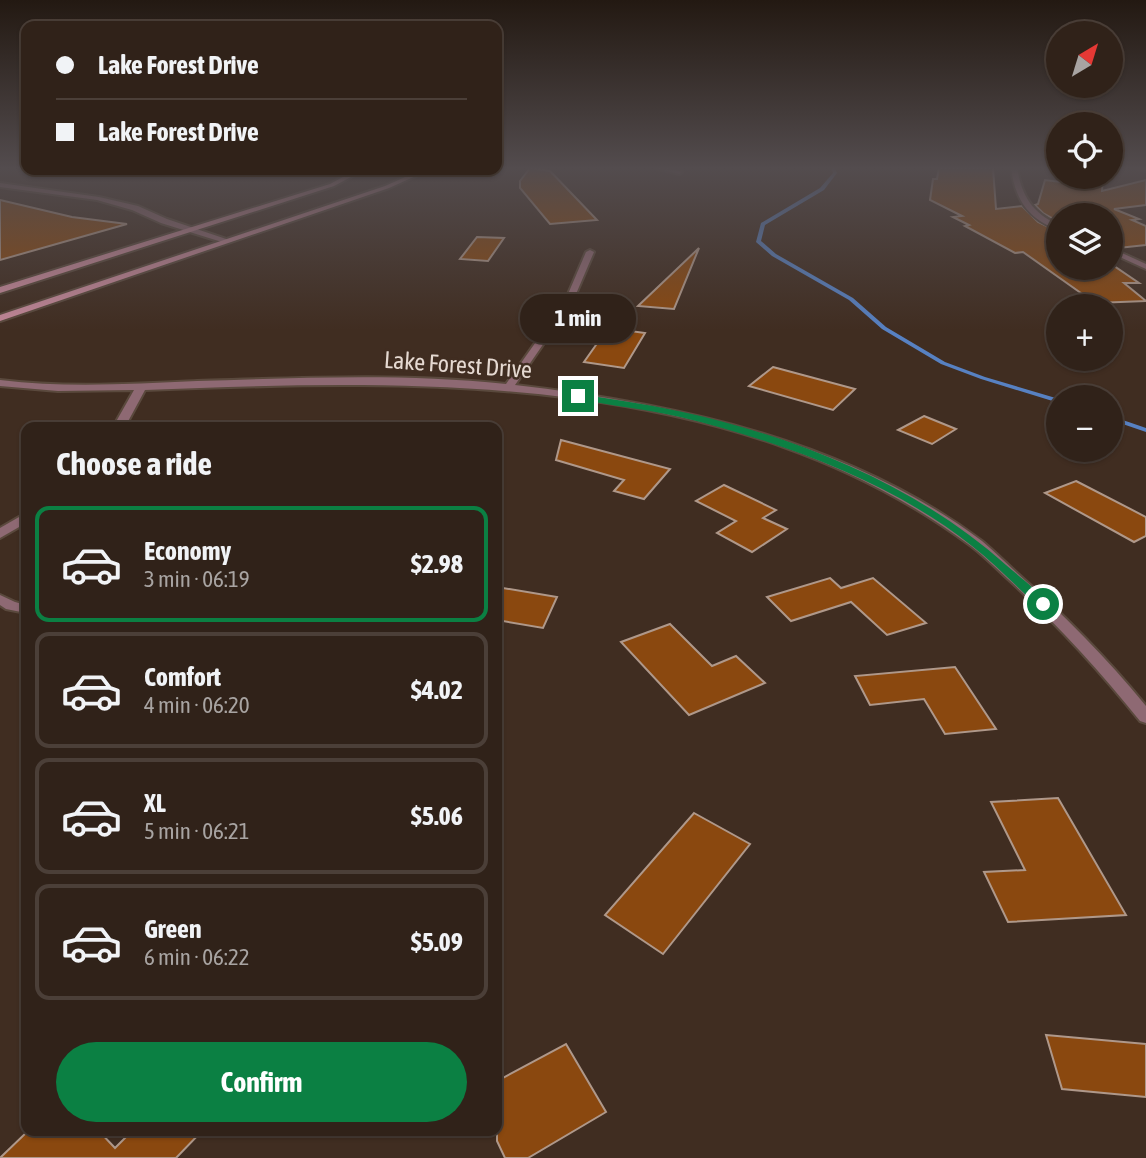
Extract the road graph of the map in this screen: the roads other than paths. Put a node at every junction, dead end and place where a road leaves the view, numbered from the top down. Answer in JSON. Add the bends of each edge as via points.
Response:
{"nodes":[{"id":1,"x":171,"y":222,"type":"edge"},
{"id":2,"x":212,"y":222,"type":"edge"},
{"id":3,"x":284,"y":222,"type":"edge"},
{"id":4,"x":189,"y":229,"type":"junction"},
{"id":5,"x":228,"y":241,"type":"junction"},
{"id":6,"x":590,"y":253,"type":"dead end"},
{"id":7,"x":1123,"y":256,"type":"edge"},
{"id":8,"x":1146,"y":267,"type":"edge"},
{"id":9,"x":0,"y":290,"type":"edge"},
{"id":10,"x":0,"y":318,"type":"edge"},
{"id":11,"x":0,"y":383,"type":"edge"},
{"id":12,"x":141,"y":387,"type":"junction"},
{"id":13,"x":508,"y":388,"type":"junction"},
{"id":14,"x":122,"y":422,"type":"edge"},
{"id":15,"x":21,"y":520,"type":"edge"},
{"id":16,"x":0,"y":534,"type":"edge"},
{"id":17,"x":0,"y":599,"type":"edge"},
{"id":18,"x":21,"y":608,"type":"edge"},
{"id":19,"x":1146,"y":717,"type":"edge"}],
"edges":[{"from":1,"to":4,"type":"street"},
{"from":2,"to":4,"type":"street"},
{"from":3,"to":5,"type":"street"},
{"from":4,"to":5,"type":"street"},
{"from":4,"to":9,"type":"street"},
{"from":5,"to":10,"type":"street"},
{"from":6,"to":13,"type":"street","via":[[569,301]]},
{"from":7,"to":8,"type":"street"},
{"from":11,"to":12,"type":"street","name":"Lake Forest Drive"},
{"from":12,"to":13,"type":"street","name":"Lake Forest Drive","via":[[341,380]]},
{"from":12,"to":14,"type":"street"},
{"from":13,"to":19,"type":"street","name":"Lake Forest Drive","via":[[677,413],[740,429],[800,449],[916,505],[975,542],[1060,620]]},
{"from":15,"to":16,"type":"street"},
{"from":17,"to":18,"type":"street"}]}
